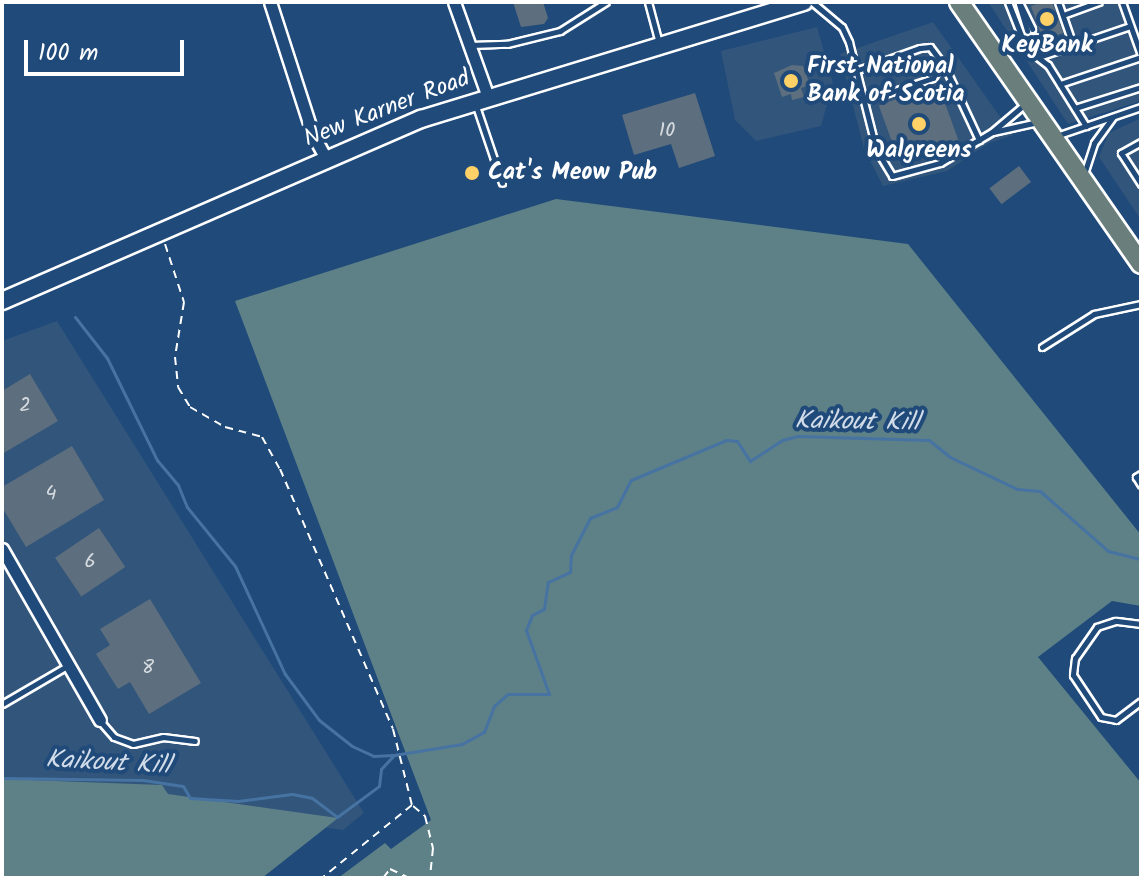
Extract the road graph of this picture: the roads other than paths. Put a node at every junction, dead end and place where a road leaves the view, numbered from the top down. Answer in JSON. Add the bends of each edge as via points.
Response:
{"nodes":[{"id":1,"x":270,"y":2,"type":"edge"},
{"id":2,"x":454,"y":2,"type":"edge"},
{"id":3,"x":606,"y":2,"type":"edge"},
{"id":4,"x":648,"y":2,"type":"edge"},
{"id":5,"x":802,"y":2,"type":"edge"},
{"id":6,"x":812,"y":2,"type":"edge"},
{"id":7,"x":959,"y":2,"type":"edge"},
{"id":8,"x":1008,"y":2,"type":"edge"},
{"id":9,"x":1058,"y":2,"type":"edge"},
{"id":10,"x":1099,"y":2,"type":"edge"},
{"id":11,"x":1122,"y":2,"type":"edge"},
{"id":12,"x":1019,"y":3,"type":"edge"},
{"id":13,"x":1062,"y":16,"type":"junction"},
{"id":14,"x":1130,"y":26,"type":"junction"},
{"id":15,"x":469,"y":45,"type":"junction"},
{"id":16,"x":659,"y":45,"type":"junction"},
{"id":17,"x":1073,"y":45,"type":"junction"},
{"id":18,"x":1141,"y":56,"type":"edge"},
{"id":19,"x":1038,"y":57,"type":"junction"},
{"id":20,"x":942,"y":63,"type":"junction"},
{"id":21,"x":855,"y":71,"type":"junction"},
{"id":22,"x":1060,"y":84,"type":"junction"},
{"id":23,"x":1141,"y":87,"type":"edge"},
{"id":24,"x":481,"y":99,"type":"junction"},
{"id":25,"x":864,"y":101,"type":"junction"},
{"id":26,"x":1029,"y":102,"type":"junction"},
{"id":27,"x":1141,"y":107,"type":"edge"},
{"id":28,"x":1075,"y":108,"type":"junction"},
{"id":29,"x":1114,"y":117,"type":"junction"},
{"id":30,"x":1042,"y":120,"type":"junction"},
{"id":31,"x":1086,"y":126,"type":"junction"},
{"id":32,"x":992,"y":132,"type":"junction"},
{"id":33,"x":1054,"y":137,"type":"junction"},
{"id":34,"x":979,"y":140,"type":"junction"},
{"id":35,"x":1141,"y":142,"type":"edge"},
{"id":36,"x":325,"y":157,"type":"junction"},
{"id":37,"x":1084,"y":179,"type":"junction"},
{"id":38,"x":502,"y":183,"type":"dead end"},
{"id":39,"x":1141,"y":184,"type":"edge"},
{"id":40,"x":1141,"y":264,"type":"edge"},
{"id":41,"x":2,"y":301,"type":"edge"},
{"id":42,"x":1141,"y":304,"type":"edge"},
{"id":43,"x":1042,"y":347,"type":"dead end"},
{"id":44,"x":1141,"y":474,"type":"edge"},
{"id":45,"x":1141,"y":485,"type":"edge"},
{"id":46,"x":2,"y":549,"type":"edge"},
{"id":47,"x":1141,"y":624,"type":"edge"},
{"id":48,"x":68,"y":666,"type":"junction"},
{"id":49,"x":1141,"y":701,"type":"edge"},
{"id":50,"x":2,"y":704,"type":"edge"},
{"id":51,"x":100,"y":720,"type":"joint"},
{"id":52,"x":195,"y":741,"type":"dead end"}],
"edges":[{"from":1,"to":36,"type":"street"},
{"from":2,"to":15,"type":"street"},
{"from":3,"to":15,"type":"lane","via":[[560,31],[507,44]]},
{"from":4,"to":16,"type":"lane"},
{"from":5,"to":16,"type":"main road","name":"New Karner Road"},
{"from":6,"to":21,"type":"lane","via":[[842,27]]},
{"from":7,"to":26,"type":"main road"},
{"from":8,"to":19,"type":"lane","via":[[1026,48]]},
{"from":9,"to":13,"type":"lane"},
{"from":10,"to":13,"type":"lane"},
{"from":11,"to":14,"type":"lane"},
{"from":12,"to":19,"type":"lane"},
{"from":13,"to":17,"type":"lane"},
{"from":14,"to":17,"type":"lane"},
{"from":14,"to":18,"type":"lane"},
{"from":15,"to":24,"type":"street"},
{"from":16,"to":24,"type":"main road","name":"New Karner Road"},
{"from":17,"to":19,"type":"lane"},
{"from":18,"to":22,"type":"lane"},
{"from":19,"to":22,"type":"lane"},
{"from":20,"to":21,"type":"lane","via":[[930,47]]},
{"from":20,"to":25,"type":"lane","via":[[933,78]]},
{"from":20,"to":34,"type":"lane"},
{"from":21,"to":25,"type":"lane"},
{"from":22,"to":28,"type":"lane"},
{"from":23,"to":28,"type":"lane"},
{"from":24,"to":36,"type":"main road","name":"New Karner Road"},
{"from":24,"to":38,"type":"lane"},
{"from":25,"to":34,"type":"lane","via":[[876,149],[892,176],[940,163]]},
{"from":26,"to":30,"type":"main road"},
{"from":26,"to":32,"type":"lane"},
{"from":27,"to":29,"type":"lane"},
{"from":28,"to":31,"type":"lane"},
{"from":29,"to":31,"type":"lane"},
{"from":29,"to":37,"type":"lane","via":[[1094,143]]},
{"from":30,"to":32,"type":"lane"},
{"from":30,"to":33,"type":"main road"},
{"from":31,"to":33,"type":"lane"},
{"from":32,"to":34,"type":"lane"},
{"from":33,"to":37,"type":"main road"},
{"from":35,"to":39,"type":"lane","via":[[1121,153]]},
{"from":36,"to":41,"type":"main road","name":"New Karner Road"},
{"from":37,"to":40,"type":"main road"},
{"from":42,"to":43,"type":"lane","via":[[1094,314]]},
{"from":44,"to":45,"type":"lane","via":[[1136,477]]},
{"from":46,"to":48,"type":"street"},
{"from":47,"to":49,"type":"lane","via":[[1115,621],[1097,627],[1075,658],[1073,675],[1101,717],[1116,720]]},
{"from":48,"to":50,"type":"lane"},
{"from":48,"to":51,"type":"street"},
{"from":51,"to":52,"type":"lane","via":[[114,737],[133,744],[163,737]]}]}
